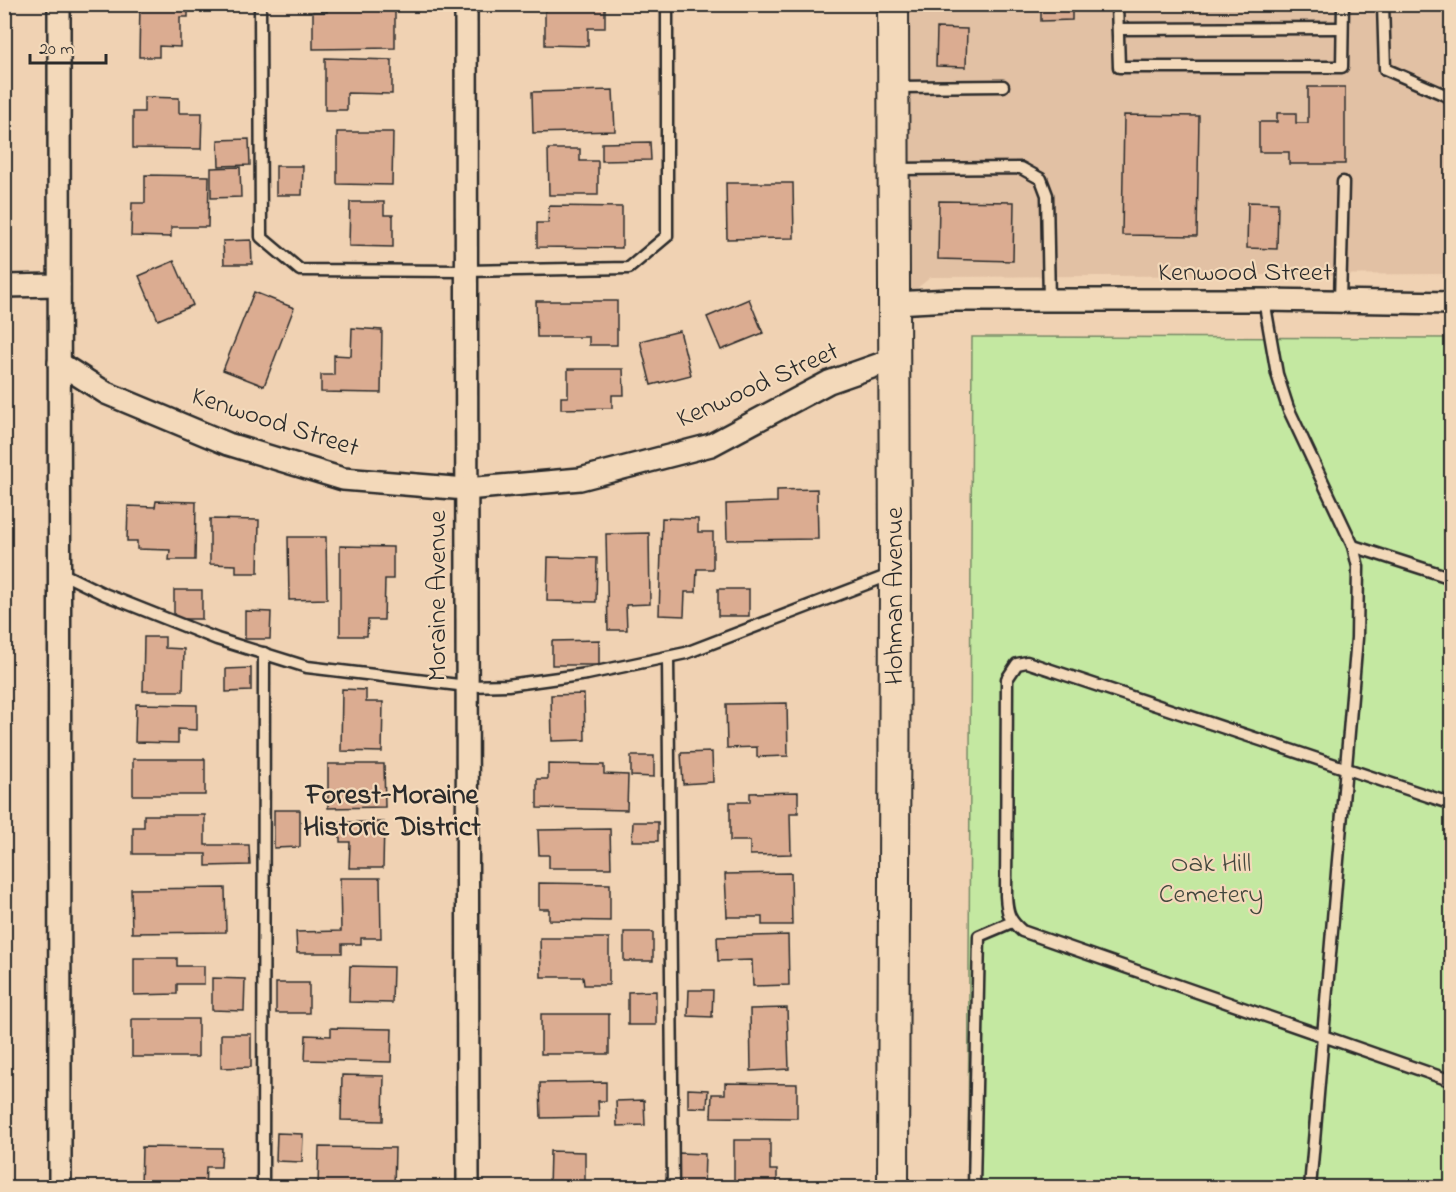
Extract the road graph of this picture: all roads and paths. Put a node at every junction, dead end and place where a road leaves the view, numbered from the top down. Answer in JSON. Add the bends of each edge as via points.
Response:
{"nodes":[{"id":1,"x":59,"y":4,"type":"edge"},
{"id":2,"x":260,"y":4,"type":"edge"},
{"id":3,"x":466,"y":4,"type":"edge"},
{"id":4,"x":667,"y":4,"type":"edge"},
{"id":5,"x":892,"y":4,"type":"edge"},
{"id":6,"x":1117,"y":4,"type":"edge"},
{"id":7,"x":1343,"y":4,"type":"edge"},
{"id":8,"x":1383,"y":4,"type":"edge"},
{"id":9,"x":1342,"y":28,"type":"junction"},
{"id":10,"x":1118,"y":29,"type":"junction"},
{"id":11,"x":1003,"y":86,"type":"dead end"},
{"id":12,"x":893,"y":87,"type":"junction"},
{"id":13,"x":1452,"y":98,"type":"edge"},
{"id":14,"x":894,"y":169,"type":"junction"},
{"id":15,"x":1343,"y":182,"type":"dead end"},
{"id":16,"x":466,"y":271,"type":"junction"},
{"id":17,"x":59,"y":285,"type":"junction"},
{"id":18,"x":4,"y":286,"type":"edge"},
{"id":19,"x":1264,"y":300,"type":"junction"},
{"id":20,"x":1049,"y":301,"type":"junction"},
{"id":21,"x":1340,"y":302,"type":"junction"},
{"id":22,"x":895,"y":303,"type":"junction"},
{"id":23,"x":1452,"y":303,"type":"edge"},
{"id":24,"x":895,"y":359,"type":"junction"},
{"id":25,"x":59,"y":363,"type":"junction"},
{"id":26,"x":466,"y":489,"type":"junction"},
{"id":27,"x":1353,"y":546,"type":"junction"},
{"id":28,"x":59,"y":572,"type":"junction"},
{"id":29,"x":895,"y":572,"type":"junction"},
{"id":30,"x":1452,"y":578,"type":"edge"},
{"id":31,"x":264,"y":653,"type":"junction"},
{"id":32,"x":668,"y":657,"type":"junction"},
{"id":33,"x":467,"y":686,"type":"junction"},
{"id":34,"x":1346,"y":767,"type":"junction"},
{"id":35,"x":1452,"y":804,"type":"edge"},
{"id":36,"x":1012,"y":922,"type":"junction"},
{"id":37,"x":1323,"y":1034,"type":"junction"},
{"id":38,"x":1452,"y":1081,"type":"edge"},
{"id":39,"x":60,"y":1188,"type":"edge"},
{"id":40,"x":263,"y":1188,"type":"edge"},
{"id":41,"x":468,"y":1188,"type":"edge"},
{"id":42,"x":673,"y":1188,"type":"edge"},
{"id":43,"x":893,"y":1188,"type":"edge"},
{"id":44,"x":974,"y":1188,"type":"edge"},
{"id":45,"x":1310,"y":1188,"type":"edge"}],
"edges":[{"from":1,"to":17,"type":"street"},
{"from":2,"to":16,"type":"lane","via":[[261,237],[300,270]]},
{"from":3,"to":16,"type":"street","name":"Moraine Avenue"},
{"from":4,"to":16,"type":"lane","via":[[667,236],[629,268]]},
{"from":5,"to":12,"type":"main road","name":"Hohman Avenue"},
{"from":6,"to":10,"type":"lane"},
{"from":7,"to":9,"type":"lane"},
{"from":8,"to":13,"type":"lane","via":[[1385,69]]},
{"from":9,"to":10,"type":"lane"},
{"from":9,"to":10,"type":"lane","via":[[1342,68],[1119,67]]},
{"from":11,"to":12,"type":"lane"},
{"from":12,"to":14,"type":"main road","name":"Hohman Avenue"},
{"from":14,"to":20,"type":"lane","via":[[1021,168],[1041,179],[1047,195]]},
{"from":14,"to":22,"type":"main road","name":"Hohman Avenue"},
{"from":15,"to":21,"type":"lane"},
{"from":16,"to":26,"type":"street","name":"Moraine Avenue"},
{"from":17,"to":18,"type":"street"},
{"from":17,"to":25,"type":"street"},
{"from":19,"to":20,"type":"street","name":"Kenwood Street"},
{"from":19,"to":21,"type":"street","name":"Kenwood Street"},
{"from":19,"to":27,"type":"lane","via":[[1277,374],[1288,408]]},
{"from":20,"to":22,"type":"street","name":"Kenwood Street"},
{"from":21,"to":23,"type":"street","name":"Kenwood Street"},
{"from":22,"to":24,"type":"main road","name":"Hohman Avenue"},
{"from":24,"to":26,"type":"street","name":"Kenwood Street","via":[[829,382],[711,445],[580,479]]},
{"from":24,"to":29,"type":"main road","name":"Hohman Avenue"},
{"from":25,"to":26,"type":"street","name":"Kenwood Street","via":[[106,393],[240,448],[343,479]]},
{"from":25,"to":28,"type":"street"},
{"from":26,"to":33,"type":"street","name":"Moraine Avenue"},
{"from":27,"to":30,"type":"lane"},
{"from":27,"to":34,"type":"lane","via":[[1358,567],[1357,638]]},
{"from":28,"to":31,"type":"lane","via":[[217,639]]},
{"from":28,"to":39,"type":"street"},
{"from":29,"to":32,"type":"lane"},
{"from":29,"to":43,"type":"main road","name":"Hohman Avenue"},
{"from":31,"to":33,"type":"lane","via":[[307,667]]},
{"from":31,"to":40,"type":"lane"},
{"from":32,"to":33,"type":"lane","via":[[587,674],[508,685]]},
{"from":32,"to":42,"type":"lane"},
{"from":33,"to":41,"type":"street","name":"Moraine Avenue"},
{"from":34,"to":35,"type":"lane"},
{"from":34,"to":36,"type":"lane","via":[[1027,662],[1017,664],[1007,679],[1006,896]]},
{"from":34,"to":37,"type":"lane"},
{"from":36,"to":37,"type":"lane","via":[[1022,931]]},
{"from":36,"to":44,"type":"lane","via":[[979,936]]},
{"from":37,"to":38,"type":"lane"},
{"from":37,"to":45,"type":"lane"}]}
